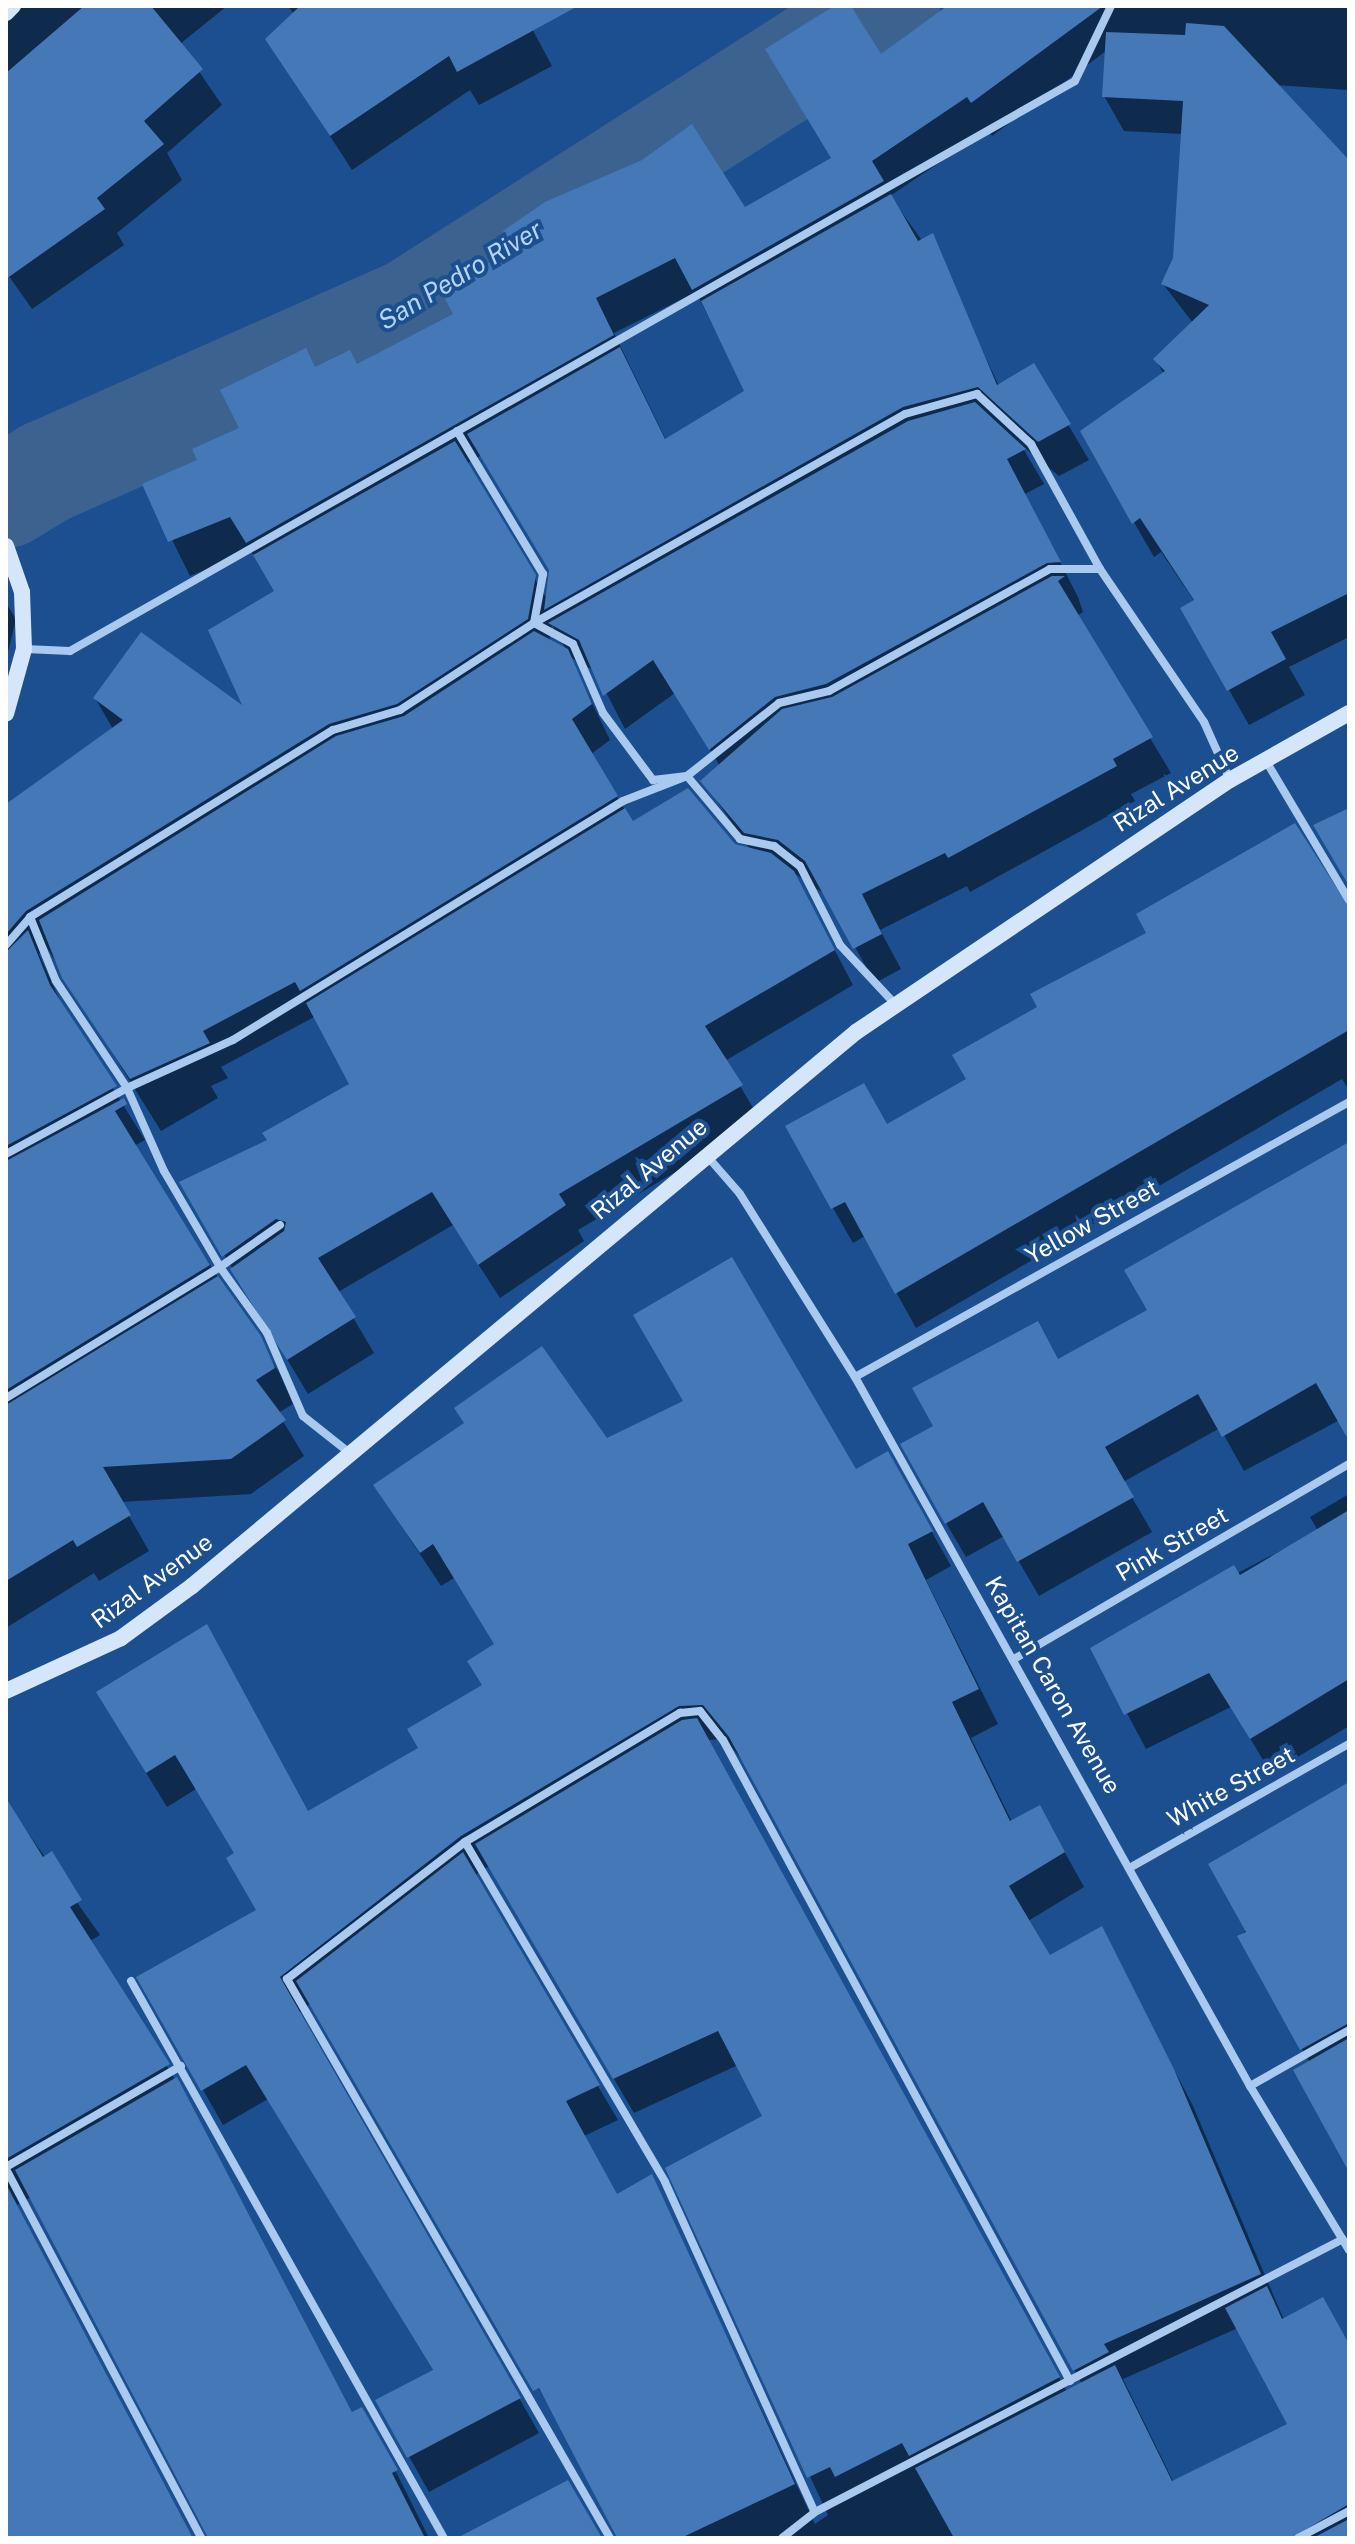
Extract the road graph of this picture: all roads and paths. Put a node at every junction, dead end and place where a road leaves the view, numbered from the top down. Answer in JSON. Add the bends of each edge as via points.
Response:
{"nodes":[{"id":1,"x":13,"y":6,"type":"edge"},
{"id":2,"x":1111,"y":6,"type":"edge"},
{"id":3,"x":6,"y":13,"type":"edge"},
{"id":4,"x":457,"y":431,"type":"junction"},
{"id":5,"x":9,"y":553,"type":"edge"},
{"id":6,"x":1100,"y":569,"type":"junction"},
{"id":7,"x":534,"y":623,"type":"junction"},
{"id":8,"x":24,"y":649,"type":"junction"},
{"id":9,"x":1349,"y":713,"type":"edge"},
{"id":10,"x":6,"y":714,"type":"edge"},
{"id":11,"x":1266,"y":761,"type":"junction"},
{"id":12,"x":687,"y":776,"type":"junction"},
{"id":13,"x":1230,"y":780,"type":"junction"},
{"id":14,"x":1349,"y":900,"type":"edge"},
{"id":15,"x":30,"y":917,"type":"junction"},
{"id":16,"x":6,"y":945,"type":"edge"},
{"id":17,"x":895,"y":1004,"type":"junction"},
{"id":18,"x":127,"y":1088,"type":"junction"},
{"id":19,"x":1349,"y":1102,"type":"edge"},
{"id":20,"x":704,"y":1152,"type":"junction"},
{"id":21,"x":6,"y":1154,"type":"edge"},
{"id":22,"x":280,"y":1225,"type":"dead end"},
{"id":23,"x":220,"y":1267,"type":"junction"},
{"id":24,"x":855,"y":1377,"type":"junction"},
{"id":25,"x":6,"y":1398,"type":"edge"},
{"id":26,"x":352,"y":1454,"type":"junction"},
{"id":27,"x":1349,"y":1464,"type":"edge"},
{"id":28,"x":1014,"y":1659,"type":"junction"},
{"id":29,"x":6,"y":1691,"type":"edge"},
{"id":30,"x":1349,"y":1744,"type":"edge"},
{"id":31,"x":465,"y":1842,"type":"junction"},
{"id":32,"x":1133,"y":1866,"type":"junction"},
{"id":33,"x":131,"y":1981,"type":"dead end"},
{"id":34,"x":1349,"y":2030,"type":"edge"},
{"id":35,"x":181,"y":2066,"type":"junction"},
{"id":36,"x":1250,"y":2086,"type":"junction"},
{"id":37,"x":6,"y":2168,"type":"edge"},
{"id":38,"x":1343,"y":2239,"type":"junction"},
{"id":39,"x":1349,"y":2250,"type":"edge"},
{"id":40,"x":1070,"y":2381,"type":"junction"},
{"id":41,"x":1349,"y":2511,"type":"edge"},
{"id":42,"x":815,"y":2512,"type":"junction"},
{"id":43,"x":201,"y":2538,"type":"edge"},
{"id":44,"x":444,"y":2538,"type":"edge"},
{"id":45,"x":610,"y":2538,"type":"edge"},
{"id":46,"x":782,"y":2538,"type":"edge"},
{"id":47,"x":1298,"y":2538,"type":"edge"}],
"edges":[{"from":1,"to":3,"type":"main road"},
{"from":2,"to":4,"type":"street","via":[[1075,81]]},
{"from":4,"to":7,"type":"street","via":[[543,574]]},
{"from":4,"to":8,"type":"street","via":[[70,651]]},
{"from":5,"to":8,"type":"main road","via":[[22,592]]},
{"from":6,"to":7,"type":"street","via":[[1031,444],[977,394],[905,414]]},
{"from":6,"to":12,"type":"street","via":[[1050,569],[829,691],[779,703]]},
{"from":6,"to":13,"type":"street","via":[[1204,722]]},
{"from":7,"to":12,"type":"street","via":[[573,644],[603,713],[653,780]]},
{"from":7,"to":15,"type":"street","via":[[400,710],[333,730]]},
{"from":8,"to":10,"type":"main road"},
{"from":9,"to":11,"type":"main road","name":"Rizal Avenue"},
{"from":11,"to":13,"type":"main road","name":"Rizal Avenue"},
{"from":11,"to":14,"type":"street"},
{"from":12,"to":17,"type":"street","via":[[740,839],[774,846],[800,866],[840,945]]},
{"from":12,"to":18,"type":"street","via":[[596,817],[233,1040]]},
{"from":13,"to":17,"type":"main road","name":"Rizal Avenue"},
{"from":15,"to":16,"type":"street"},
{"from":15,"to":18,"type":"street","via":[[56,981]]},
{"from":17,"to":20,"type":"main road","name":"Rizal Avenue"},
{"from":18,"to":21,"type":"street"},
{"from":18,"to":23,"type":"street","via":[[164,1171]]},
{"from":19,"to":24,"type":"street","name":"Yellow Street"},
{"from":20,"to":24,"type":"street","name":"Kapitan Caron Avenue","via":[[740,1194]]},
{"from":20,"to":26,"type":"main road","name":"Rizal Avenue"},
{"from":22,"to":23,"type":"street"},
{"from":23,"to":25,"type":"street"},
{"from":23,"to":26,"type":"street","via":[[267,1333],[303,1416]]},
{"from":24,"to":28,"type":"street","name":"Kapitan Caron Avenue"},
{"from":26,"to":29,"type":"main road","name":"Rizal Avenue","via":[[121,1638]]},
{"from":27,"to":28,"type":"street","name":"Pink Street"},
{"from":28,"to":32,"type":"street","name":"Kapitan Caron Avenue"},
{"from":30,"to":32,"type":"street","name":"White Street"},
{"from":31,"to":40,"type":"street","via":[[680,1713],[700,1711],[723,1740]]},
{"from":31,"to":42,"type":"street","via":[[665,2182]]},
{"from":31,"to":45,"type":"street","via":[[287,1979]]},
{"from":32,"to":36,"type":"street","name":"Kapitan Caron Avenue"},
{"from":33,"to":35,"type":"street"},
{"from":34,"to":36,"type":"street"},
{"from":35,"to":37,"type":"street"},
{"from":35,"to":44,"type":"street"},
{"from":36,"to":38,"type":"street","name":"Kapitan Caron Avenue"},
{"from":37,"to":43,"type":"street"},
{"from":38,"to":39,"type":"street","name":"Kapitan Caron Avenue"},
{"from":38,"to":40,"type":"street"},
{"from":40,"to":42,"type":"street"},
{"from":41,"to":47,"type":"street"},
{"from":42,"to":46,"type":"street"}]}
